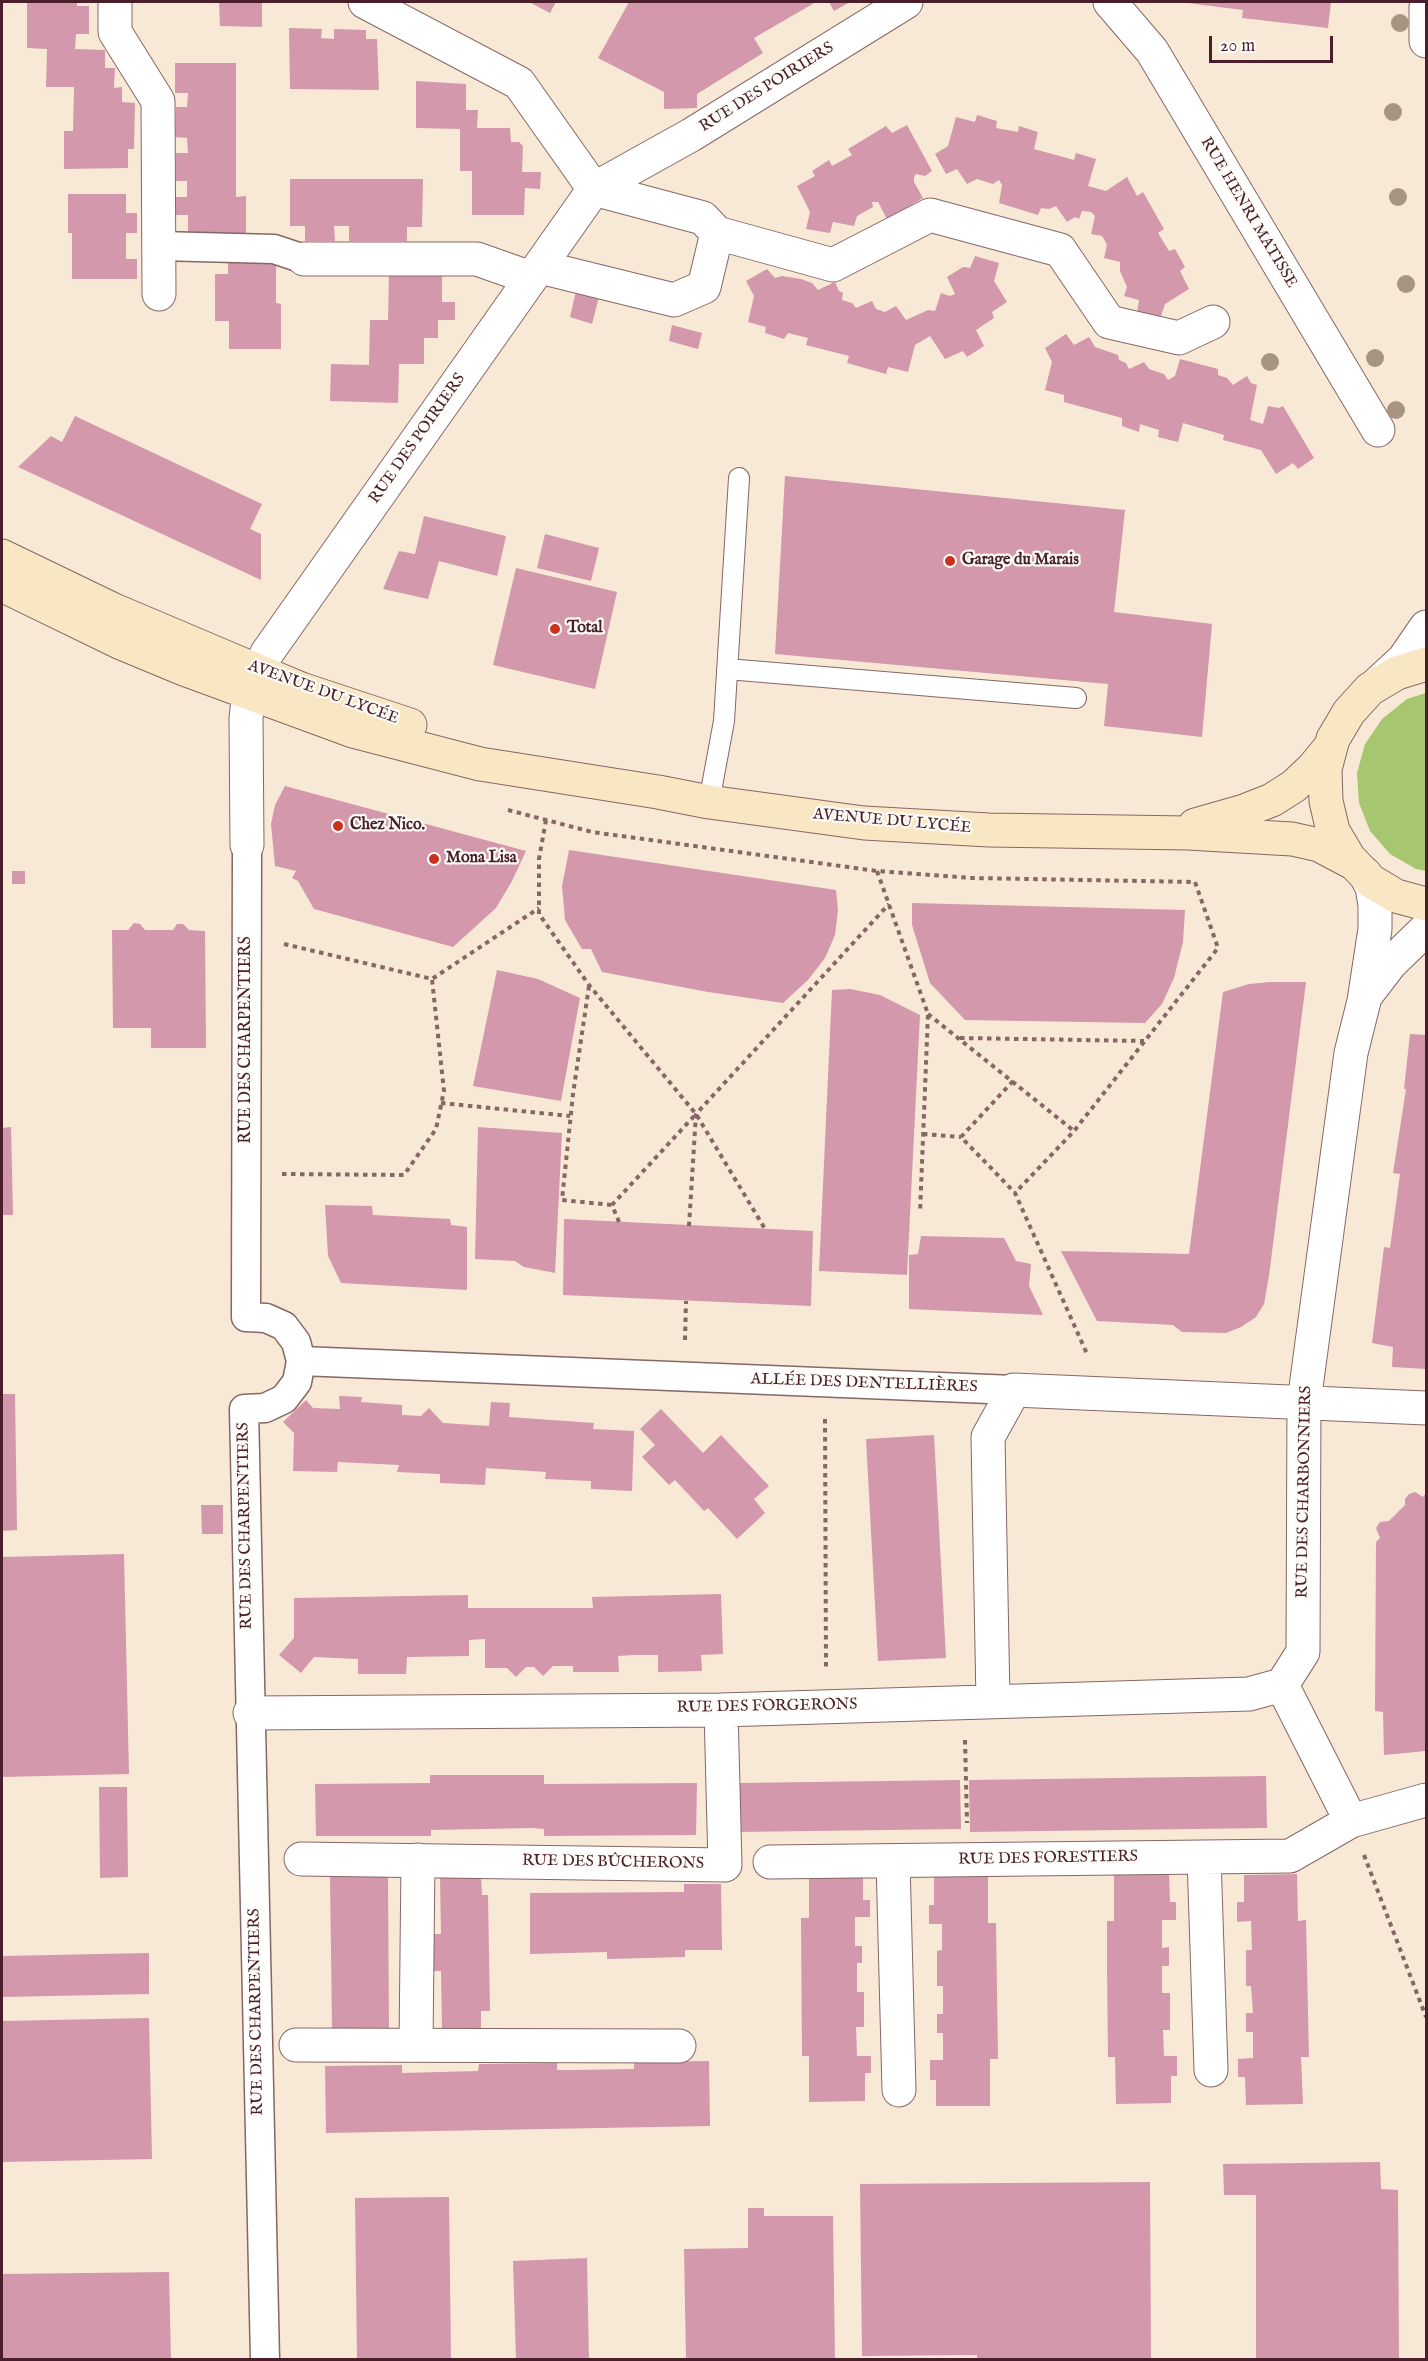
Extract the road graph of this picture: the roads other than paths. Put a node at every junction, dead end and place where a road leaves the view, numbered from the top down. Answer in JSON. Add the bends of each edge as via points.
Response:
{"nodes":[{"id":1,"x":115,"y":2,"type":"edge"},
{"id":2,"x":365,"y":2,"type":"edge"},
{"id":3,"x":906,"y":2,"type":"edge"},
{"id":4,"x":1110,"y":2,"type":"edge"},
{"id":5,"x":1426,"y":7,"type":"edge"},
{"id":6,"x":1426,"y":41,"type":"edge"},
{"id":7,"x":594,"y":189,"type":"junction"},
{"id":8,"x":717,"y":233,"type":"junction"},
{"id":9,"x":159,"y":246,"type":"junction"},
{"id":10,"x":304,"y":259,"type":"joint"},
{"id":11,"x":536,"y":273,"type":"junction"},
{"id":12,"x":159,"y":294,"type":"dead end"},
{"id":13,"x":1213,"y":322,"type":"dead end"},
{"id":14,"x":1378,"y":430,"type":"dead end"},
{"id":15,"x":739,"y":478,"type":"dead end"},
{"id":16,"x":2,"y":556,"type":"edge"},
{"id":17,"x":2,"y":585,"type":"edge"},
{"id":18,"x":1426,"y":627,"type":"edge"},
{"id":19,"x":1426,"y":664,"type":"edge"},
{"id":20,"x":727,"y":669,"type":"junction"},
{"id":21,"x":254,"y":682,"type":"junction"},
{"id":22,"x":1376,"y":685,"type":"junction"},
{"id":23,"x":1076,"y":698,"type":"dead end"},
{"id":24,"x":1332,"y":744,"type":"junction"},
{"id":25,"x":709,"y":802,"type":"junction"},
{"id":26,"x":1129,"y":833,"type":"junction"},
{"id":27,"x":247,"y":845,"type":"joint"},
{"id":28,"x":1359,"y":868,"type":"junction"},
{"id":29,"x":1426,"y":904,"type":"edge"},
{"id":30,"x":1426,"y":929,"type":"edge"},
{"id":31,"x":1364,"y":1001,"type":"junction"},
{"id":32,"x":301,"y":1361,"type":"junction"},
{"id":33,"x":1014,"y":1390,"type":"junction"},
{"id":34,"x":1304,"y":1402,"type":"junction"},
{"id":35,"x":1426,"y":1408,"type":"edge"},
{"id":36,"x":1282,"y":1685,"type":"junction"},
{"id":37,"x":979,"y":1702,"type":"junction"},
{"id":38,"x":721,"y":1710,"type":"junction"},
{"id":39,"x":250,"y":1713,"type":"junction"},
{"id":40,"x":1426,"y":1800,"type":"edge"},
{"id":41,"x":1351,"y":1821,"type":"junction"},
{"id":42,"x":1204,"y":1857,"type":"junction"},
{"id":43,"x":301,"y":1859,"type":"dead end"},
{"id":44,"x":418,"y":1860,"type":"junction"},
{"id":45,"x":893,"y":1861,"type":"junction"},
{"id":46,"x":770,"y":1862,"type":"dead end"},
{"id":47,"x":296,"y":2045,"type":"dead end"},
{"id":48,"x":416,"y":2045,"type":"junction"},
{"id":49,"x":679,"y":2046,"type":"dead end"},
{"id":50,"x":1210,"y":2070,"type":"dead end"},
{"id":51,"x":898,"y":2090,"type":"dead end"},
{"id":52,"x":265,"y":2360,"type":"edge"}],
"edges":[{"from":1,"to":9,"type":"street","via":[[115,32],[158,101]]},
{"from":2,"to":7,"type":"street","via":[[519,83]]},
{"from":3,"to":7,"type":"street","name":"RUE DES POIRIERS","via":[[691,135]]},
{"from":4,"to":14,"type":"street","name":"RUE HENRI MATISSE","via":[[1152,51]]},
{"from":5,"to":6,"type":"street"},
{"from":7,"to":8,"type":"street","via":[[703,218]]},
{"from":7,"to":11,"type":"street","name":"RUE DES POIRIERS"},
{"from":8,"to":11,"type":"street","via":[[704,287],[674,300]]},
{"from":8,"to":13,"type":"street","via":[[833,265],[930,215],[1060,250],[1109,322],[1179,338]]},
{"from":9,"to":10,"type":"street","via":[[274,249]]},
{"from":9,"to":12,"type":"street"},
{"from":10,"to":11,"type":"street","via":[[477,259]]},
{"from":11,"to":21,"type":"street","name":"RUE DES POIRIERS","via":[[267,653]]},
{"from":15,"to":20,"type":"lane"},
{"from":16,"to":21,"type":"main road","name":"AVENUE DU LYCÉE"},
{"from":17,"to":21,"type":"main road","name":"AVENUE DU LYCÉE","via":[[119,642]]},
{"from":18,"to":22,"type":"street","via":[[1404,659]]},
{"from":19,"to":22,"type":"main road"},
{"from":20,"to":23,"type":"lane"},
{"from":20,"to":25,"type":"lane","via":[[724,721]]},
{"from":21,"to":25,"type":"main road","name":"AVENUE DU LYCÉE","via":[[301,688],[500,751]]},
{"from":21,"to":27,"type":"street","name":"RUE DES CHARPENTIERS","via":[[246,726]]},
{"from":22,"to":24,"type":"main road","via":[[1348,712]]},
{"from":24,"to":26,"type":"main road","name":"AVENUE DU LYCÉE","via":[[1294,786],[1272,800],[1186,828]]},
{"from":24,"to":28,"type":"main road","via":[[1325,769],[1326,801],[1333,831]]},
{"from":25,"to":26,"type":"main road","name":"AVENUE DU LYCÉE","via":[[864,823]]},
{"from":26,"to":28,"type":"main road","name":"AVENUE DU LYCÉE","via":[[1292,839],[1319,845]]},
{"from":27,"to":32,"type":"street","name":"RUE DES CHARPENTIERS","via":[[246,1317],[266,1318],[284,1326],[296,1342]]},
{"from":28,"to":29,"type":"main road","via":[[1396,896]]},
{"from":28,"to":31,"type":"street","name":"RUE DES CHARBONNIERS","via":[[1372,887],[1375,905]]},
{"from":30,"to":31,"type":"street","name":"RUE DES CHARBONNIERS","via":[[1390,964]]},
{"from":31,"to":34,"type":"street","name":"RUE DES CHARBONNIERS","via":[[1339,1130]]},
{"from":32,"to":33,"type":"street","name":"ALLÉE DES DENTELLIÈRES"},
{"from":32,"to":39,"type":"street","name":"RUE DES CHARPENTIERS","via":[[297,1382],[284,1399],[265,1408],[244,1409]]},
{"from":33,"to":34,"type":"street","name":"ALLÉE DES DENTELLIÈRES"},
{"from":33,"to":37,"type":"street","via":[[988,1437]]},
{"from":34,"to":35,"type":"street","name":"ALLÉE DES DENTELLIÈRES"},
{"from":34,"to":36,"type":"street","name":"RUE DES CHARBONNIERS","via":[[1302,1652]]},
{"from":36,"to":37,"type":"street","name":"RUE DES FORGERONS","via":[[1249,1694]]},
{"from":36,"to":41,"type":"street"},
{"from":37,"to":38,"type":"street","name":"RUE DES FORGERONS"},
{"from":38,"to":39,"type":"street","name":"RUE DES FORGERONS"},
{"from":38,"to":44,"type":"street","name":"RUE DES BÛCHERONS","via":[[725,1865]]},
{"from":39,"to":52,"type":"street","name":"RUE DES CHARPENTIERS"},
{"from":40,"to":41,"type":"street"},
{"from":41,"to":42,"type":"street","name":"RUE DES FORESTIERS","via":[[1290,1856]]},
{"from":42,"to":45,"type":"street","name":"RUE DES FORESTIERS"},
{"from":42,"to":50,"type":"street"},
{"from":43,"to":44,"type":"street","name":"RUE DES BÛCHERONS"},
{"from":44,"to":48,"type":"street"},
{"from":45,"to":46,"type":"street","name":"RUE DES FORESTIERS"},
{"from":45,"to":51,"type":"street"},
{"from":47,"to":48,"type":"street"},
{"from":48,"to":49,"type":"street"}]}
